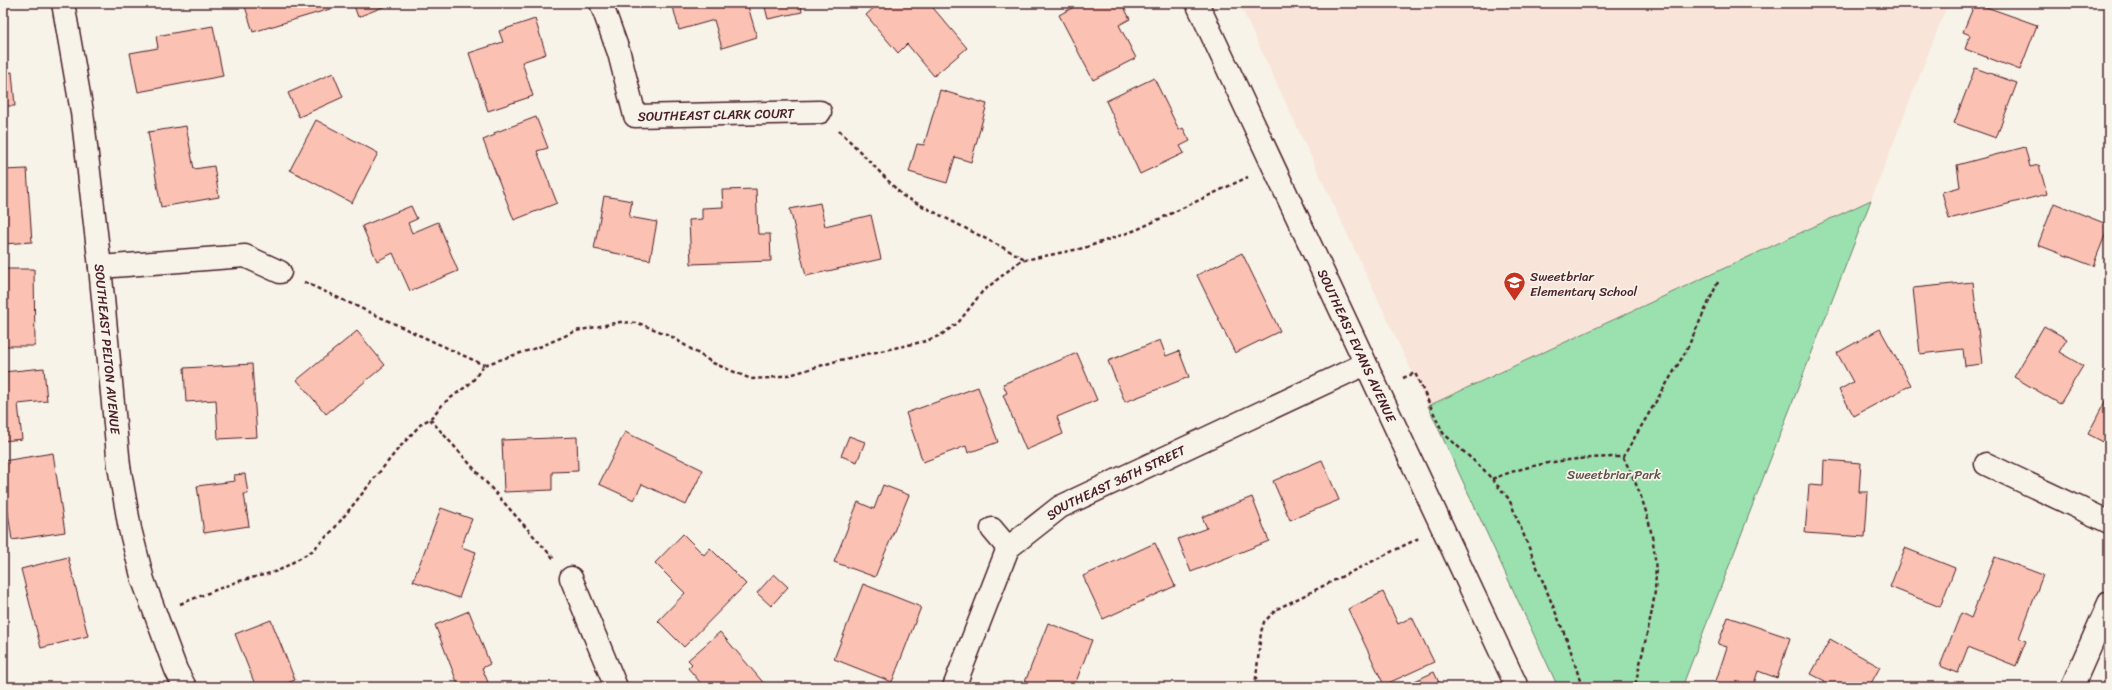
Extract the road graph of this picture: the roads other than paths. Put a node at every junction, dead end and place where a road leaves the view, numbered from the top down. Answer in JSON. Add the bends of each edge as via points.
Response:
{"nodes":[{"id":1,"x":63,"y":3,"type":"edge"},
{"id":2,"x":601,"y":3,"type":"edge"},
{"id":3,"x":1197,"y":3,"type":"edge"},
{"id":4,"x":820,"y":112,"type":"road end"},
{"id":5,"x":100,"y":266,"type":"junction"},
{"id":6,"x":280,"y":272,"type":"road end"},
{"id":7,"x":1365,"y":364,"type":"junction"},
{"id":8,"x":1986,"y":464,"type":"dead end"},
{"id":9,"x":2109,"y":522,"type":"edge"},
{"id":10,"x":992,"y":529,"type":"dead end"},
{"id":11,"x":1008,"y":548,"type":"junction"},
{"id":12,"x":571,"y":578,"type":"road end"},
{"id":13,"x":2109,"y":603,"type":"edge"},
{"id":14,"x":185,"y":687,"type":"edge"},
{"id":15,"x":616,"y":687,"type":"edge"},
{"id":16,"x":954,"y":687,"type":"edge"},
{"id":17,"x":1517,"y":687,"type":"edge"},
{"id":18,"x":2072,"y":687,"type":"edge"}],
"edges":[{"from":1,"to":5,"type":"street","name":"SOUTHEAST PELTON AVENUE","via":[[82,112]]},
{"from":2,"to":4,"type":"street","name":"SOUTHEAST CLARK COURT","via":[[619,53],[635,116]]},
{"from":3,"to":7,"type":"street","name":"SOUTHEAST EVANS AVENUE"},
{"from":5,"to":6,"type":"street","via":[[245,256]]},
{"from":5,"to":14,"type":"street","name":"SOUTHEAST PELTON AVENUE","via":[[119,466],[130,529],[154,612]]},
{"from":7,"to":11,"type":"street","name":"SOUTHEAST 36TH STREET","via":[[1060,507]]},
{"from":7,"to":17,"type":"street","name":"SOUTHEAST EVANS AVENUE"},
{"from":8,"to":9,"type":"street"},
{"from":10,"to":11,"type":"street"},
{"from":11,"to":16,"type":"street"},
{"from":12,"to":15,"type":"street"},
{"from":13,"to":18,"type":"street"}]}
